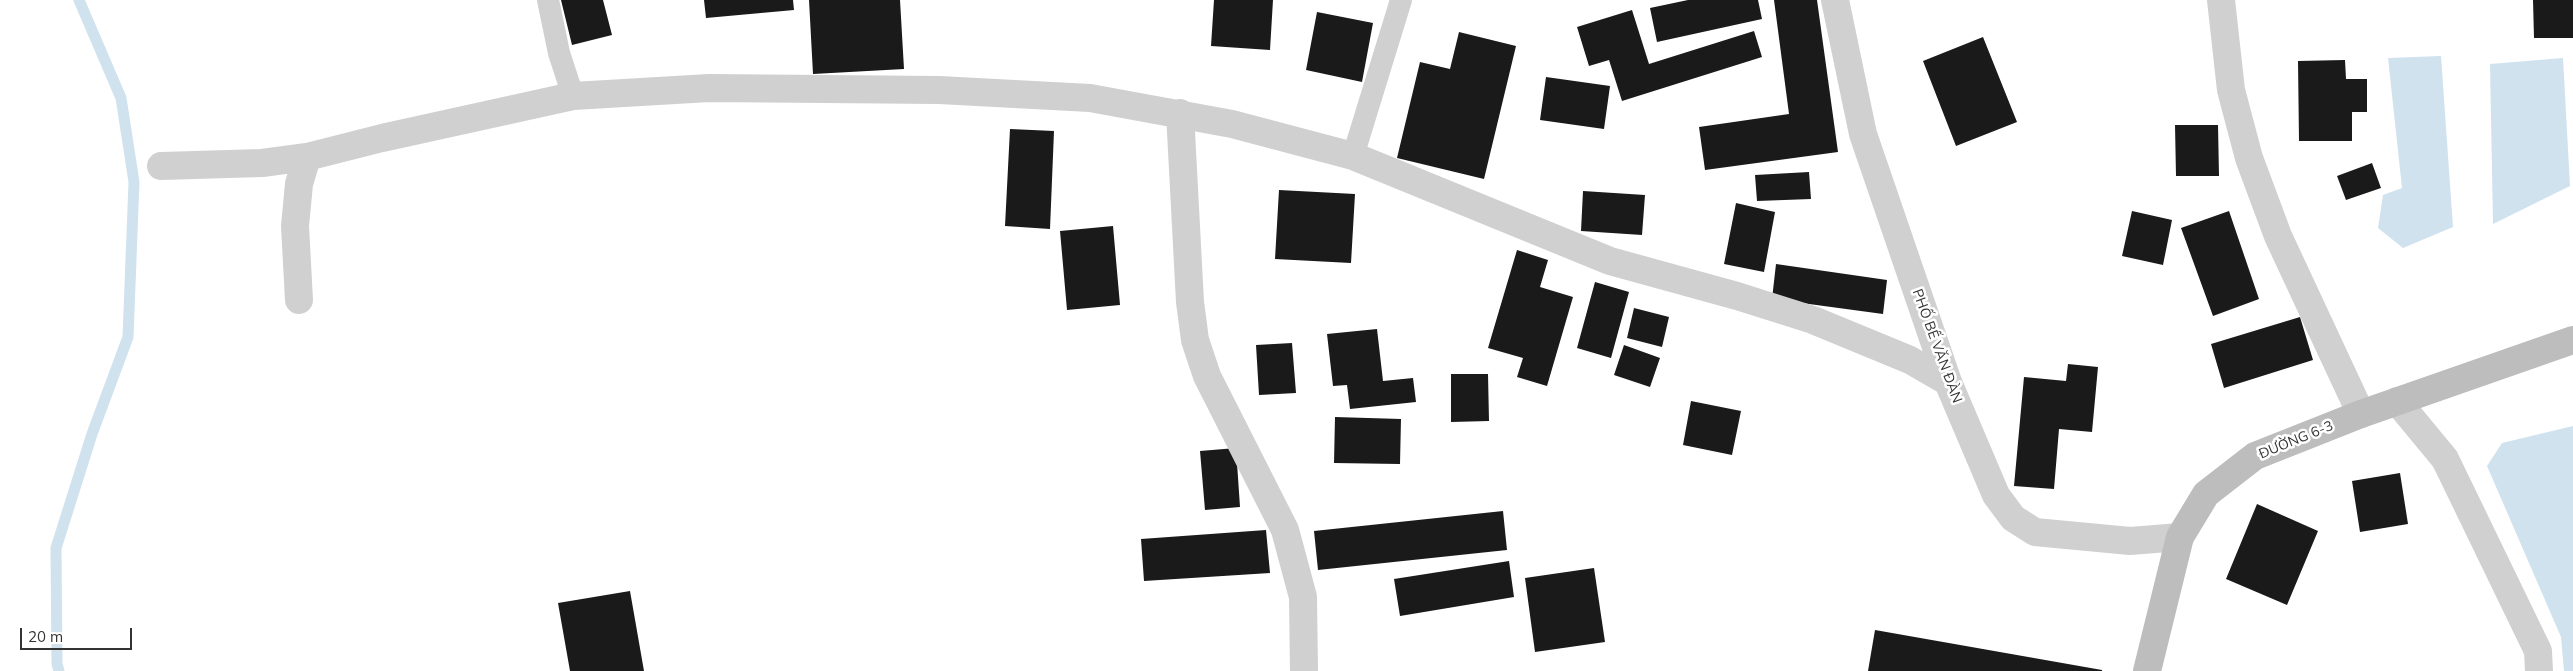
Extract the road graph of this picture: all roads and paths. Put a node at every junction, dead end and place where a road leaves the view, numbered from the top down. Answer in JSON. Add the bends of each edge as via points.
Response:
{"nodes":[{"id":1,"x":548,"y":0,"type":"edge"},
{"id":2,"x":1401,"y":0,"type":"edge"},
{"id":3,"x":1835,"y":0,"type":"edge"},
{"id":4,"x":2221,"y":0,"type":"edge"},
{"id":5,"x":573,"y":96,"type":"junction"},
{"id":6,"x":1180,"y":114,"type":"junction"},
{"id":7,"x":1353,"y":156,"type":"junction"},
{"id":8,"x":307,"y":157,"type":"junction"},
{"id":9,"x":161,"y":166,"type":"dead end"},
{"id":10,"x":299,"y":300,"type":"dead end"},
{"id":11,"x":2573,"y":340,"type":"edge"},
{"id":12,"x":1948,"y":382,"type":"junction"},
{"id":13,"x":2397,"y":402,"type":"junction"},
{"id":14,"x":2361,"y":414,"type":"junction"},
{"id":15,"x":2180,"y":537,"type":"junction"},
{"id":16,"x":1304,"y":671,"type":"edge"},
{"id":17,"x":2147,"y":671,"type":"edge"},
{"id":18,"x":2539,"y":671,"type":"edge"}],
"edges":[{"from":1,"to":5,"type":"lane","via":[[559,53]]},
{"from":2,"to":7,"type":"lane"},
{"from":3,"to":12,"type":"street","name":"PHỐ BẾ VĂN ĐÀN","via":[[1863,134]]},
{"from":4,"to":14,"type":"street","via":[[2231,90],[2249,158],[2278,236]]},
{"from":5,"to":6,"type":"street","via":[[709,88],[939,90],[1090,98]]},
{"from":5,"to":8,"type":"street"},
{"from":6,"to":7,"type":"street","via":[[1232,124]]},
{"from":6,"to":16,"type":"street","via":[[1195,340],[1207,376],[1285,530],[1303,597]]},
{"from":7,"to":12,"type":"street","via":[[1610,261],[1812,320],[1910,360]]},
{"from":8,"to":9,"type":"street"},
{"from":8,"to":10,"type":"street","via":[[298,184],[295,226]]},
{"from":11,"to":13,"type":"street","name":"ĐƯỜNG 6-3"},
{"from":12,"to":15,"type":"street","name":"PHỐ BẾ VĂN ĐÀN","via":[[1996,495],[2013,518],[2035,532],[2130,541]]},
{"from":13,"to":14,"type":"street","name":"ĐƯỜNG 6-3"},
{"from":13,"to":18,"type":"street","via":[[2445,459],[2538,651]]},
{"from":14,"to":15,"type":"street","name":"ĐƯỜNG 6-3","via":[[2255,456],[2206,494]]},
{"from":15,"to":17,"type":"street","name":"ĐƯỜNG 6-3"}]}
